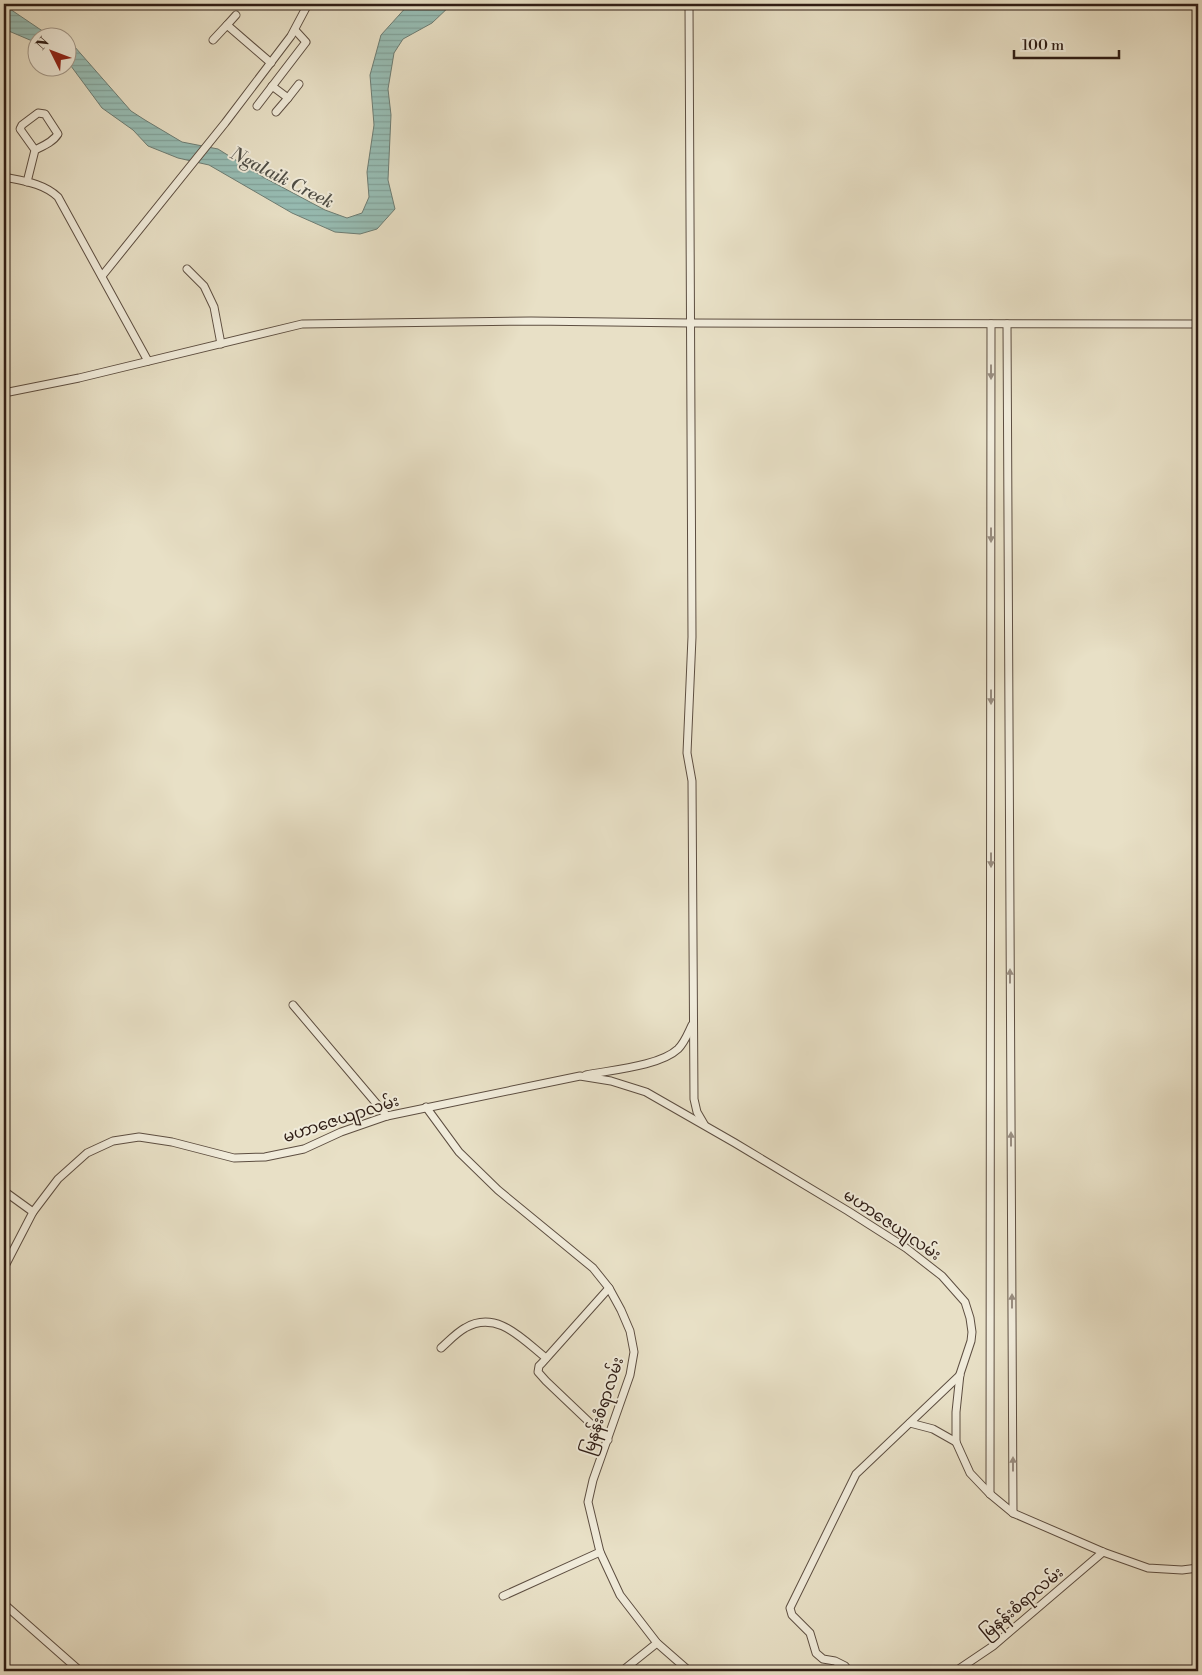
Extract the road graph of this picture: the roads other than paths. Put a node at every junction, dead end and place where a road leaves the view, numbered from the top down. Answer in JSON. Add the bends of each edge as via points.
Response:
{"nodes":[{"id":1,"x":308,"y":4,"type":"edge"},
{"id":2,"x":688,"y":4,"type":"edge"},
{"id":3,"x":236,"y":15,"type":"dead end"},
{"id":4,"x":227,"y":25,"type":"junction"},
{"id":5,"x":295,"y":30,"type":"junction"},
{"id":6,"x":212,"y":40,"type":"dead end"},
{"id":7,"x":271,"y":63,"type":"junction"},
{"id":8,"x":299,"y":84,"type":"dead end"},
{"id":9,"x":272,"y":86,"type":"junction"},
{"id":10,"x":288,"y":98,"type":"junction"},
{"id":11,"x":257,"y":106,"type":"dead end"},
{"id":12,"x":276,"y":112,"type":"dead end"},
{"id":13,"x":34,"y":150,"type":"junction"},
{"id":14,"x":4,"y":177,"type":"edge"},
{"id":15,"x":27,"y":182,"type":"junction"},
{"id":16,"x":187,"y":270,"type":"dead end"},
{"id":17,"x":102,"y":276,"type":"junction"},
{"id":18,"x":690,"y":323,"type":"junction"},
{"id":19,"x":991,"y":324,"type":"junction"},
{"id":20,"x":1007,"y":324,"type":"junction"},
{"id":21,"x":1198,"y":324,"type":"edge"},
{"id":22,"x":221,"y":344,"type":"junction"},
{"id":23,"x":148,"y":361,"type":"junction"},
{"id":24,"x":4,"y":393,"type":"edge"},
{"id":25,"x":293,"y":1005,"type":"dead end"},
{"id":26,"x":694,"y":1023,"type":"junction"},
{"id":27,"x":580,"y":1076,"type":"junction"},
{"id":28,"x":426,"y":1107,"type":"junction"},
{"id":29,"x":681,"y":1113,"type":"joint"},
{"id":30,"x":387,"y":1116,"type":"junction"},
{"id":31,"x":704,"y":1124,"type":"junction"},
{"id":32,"x":4,"y":1191,"type":"edge"},
{"id":33,"x":33,"y":1212,"type":"junction"},
{"id":34,"x":4,"y":1268,"type":"edge"},
{"id":35,"x":609,"y":1288,"type":"junction"},
{"id":36,"x":441,"y":1348,"type":"dead end"},
{"id":37,"x":546,"y":1358,"type":"junction"},
{"id":38,"x":960,"y":1374,"type":"junction"},
{"id":39,"x":910,"y":1422,"type":"junction"},
{"id":40,"x":608,"y":1440,"type":"junction"},
{"id":41,"x":956,"y":1442,"type":"junction"},
{"id":42,"x":990,"y":1494,"type":"junction"},
{"id":43,"x":1013,"y":1512,"type":"junction"},
{"id":44,"x":600,"y":1552,"type":"junction"},
{"id":45,"x":1103,"y":1552,"type":"junction"},
{"id":46,"x":1198,"y":1568,"type":"edge"},
{"id":47,"x":502,"y":1596,"type":"dead end"},
{"id":48,"x":4,"y":1604,"type":"edge"},
{"id":49,"x":657,"y":1643,"type":"junction"},
{"id":50,"x":80,"y":1671,"type":"edge"},
{"id":51,"x":622,"y":1671,"type":"edge"},
{"id":52,"x":689,"y":1671,"type":"edge"},
{"id":53,"x":849,"y":1671,"type":"edge"},
{"id":54,"x":956,"y":1671,"type":"edge"}],
"edges":[{"from":1,"to":5,"type":"street"},
{"from":2,"to":18,"type":"street"},
{"from":3,"to":4,"type":"street"},
{"from":4,"to":6,"type":"street"},
{"from":4,"to":7,"type":"street"},
{"from":5,"to":7,"type":"street"},
{"from":5,"to":9,"type":"street","via":[[306,42]]},
{"from":7,"to":17,"type":"street"},
{"from":8,"to":10,"type":"street"},
{"from":9,"to":10,"type":"street"},
{"from":9,"to":11,"type":"street"},
{"from":10,"to":12,"type":"street"},
{"from":13,"to":13,"type":"street","via":[[58,134],[45,114],[38,112],[20,129]]},
{"from":13,"to":15,"type":"street"},
{"from":14,"to":15,"type":"street"},
{"from":15,"to":17,"type":"street","via":[[39,184],[58,197]]},
{"from":16,"to":22,"type":"street","via":[[204,286],[214,308]]},
{"from":17,"to":23,"type":"street"},
{"from":18,"to":19,"type":"street"},
{"from":18,"to":22,"type":"street","via":[[302,324]]},
{"from":18,"to":26,"type":"street","via":[[692,637],[687,752],[692,781]]},
{"from":19,"to":20,"type":"street"},
{"from":19,"to":42,"type":"street","one_way":true},
{"from":20,"to":21,"type":"street"},
{"from":43,"to":20,"type":"street","one_way":true},
{"from":22,"to":23,"type":"street"},
{"from":23,"to":24,"type":"street"},
{"from":25,"to":30,"type":"street"},
{"from":26,"to":27,"type":"street","via":[[679,1048],[667,1057]]},
{"from":26,"to":31,"type":"street","via":[[694,1099]]},
{"from":27,"to":28,"type":"street","name":"မဟာဇေယျာလမ်း"},
{"from":27,"to":29,"type":"street","name":"မဟာဇေယျာလမ်း","via":[[646,1092]]},
{"from":28,"to":30,"type":"street","name":"မဟာဇေယျာလမ်း"},
{"from":28,"to":35,"type":"street","name":"မြနန်းစံရာလမ်း","via":[[459,1152],[485,1178],[593,1268]]},
{"from":29,"to":31,"type":"street","name":"မဟာဇေယျလမ်း"},
{"from":30,"to":33,"type":"street","name":"မဟာဇေယျာလမ်း","via":[[304,1149],[266,1157],[234,1158],[139,1137],[113,1141],[87,1153],[58,1179]]},
{"from":31,"to":38,"type":"street","name":"မဟာဇေယျလမ်း","via":[[906,1248],[942,1276],[965,1302],[970,1318],[971,1341]]},
{"from":32,"to":33,"type":"street"},
{"from":33,"to":34,"type":"street","name":"မဟာဇေယျာလမ်း"},
{"from":35,"to":37,"type":"street"},
{"from":35,"to":40,"type":"street","name":"မြနန်းစံရာလမ်း","via":[[630,1331],[634,1352],[630,1375]]},
{"from":36,"to":37,"type":"street","via":[[467,1327],[496,1322],[508,1327]]},
{"from":37,"to":40,"type":"street","via":[[539,1366],[542,1378]]},
{"from":38,"to":39,"type":"street"},
{"from":38,"to":41,"type":"street","name":"မဟာဇေယျလမ်း"},
{"from":39,"to":41,"type":"street","via":[[933,1429]]},
{"from":39,"to":53,"type":"street","via":[[856,1474],[790,1608],[792,1616],[810,1633],[816,1653]]},
{"from":40,"to":44,"type":"street","name":"မြနန်းစံရာလမ်း","via":[[588,1502]]},
{"from":41,"to":42,"type":"street","name":"မဟာဇေယျလမ်း","via":[[970,1473]]},
{"from":42,"to":43,"type":"street","name":"မဟာဇေယျလမ်း"},
{"from":43,"to":45,"type":"street","name":"မဟာဇေယျလမ်း"},
{"from":44,"to":47,"type":"street"},
{"from":44,"to":49,"type":"street","name":"မြနန်းစံရာလမ်း","via":[[620,1595]]},
{"from":45,"to":46,"type":"street","name":"မဟာဇေယျလမ်း","via":[[1148,1568]]},
{"from":45,"to":54,"type":"street","name":"မြနန်းစံရာလမ်း","via":[[993,1646]]},
{"from":48,"to":50,"type":"street"},
{"from":49,"to":51,"type":"street"},
{"from":49,"to":52,"type":"street","name":"မြနန်းစံရာလမ်း"}]}
